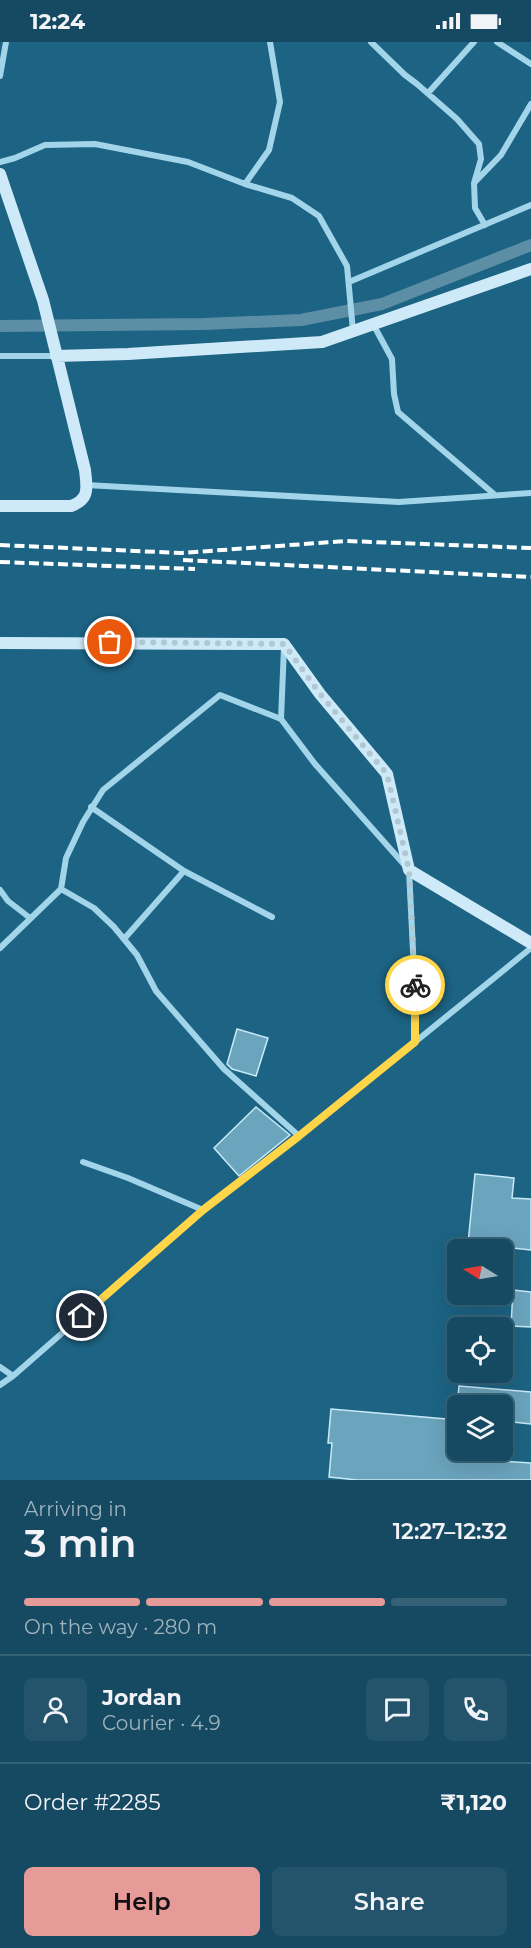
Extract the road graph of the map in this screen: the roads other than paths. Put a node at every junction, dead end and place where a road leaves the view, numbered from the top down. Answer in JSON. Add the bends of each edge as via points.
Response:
{"nodes":[{"id":1,"x":6,"y":42,"type":"edge"},
{"id":2,"x":270,"y":42,"type":"edge"},
{"id":3,"x":371,"y":42,"type":"edge"},
{"id":4,"x":474,"y":42,"type":"edge"},
{"id":5,"x":497,"y":42,"type":"edge"},
{"id":6,"x":531,"y":64,"type":"edge"},
{"id":7,"x":0,"y":76,"type":"edge"},
{"id":8,"x":428,"y":93,"type":"junction"},
{"id":9,"x":531,"y":104,"type":"edge"},
{"id":10,"x":0,"y":162,"type":"edge"},
{"id":11,"x":0,"y":174,"type":"edge"},
{"id":12,"x":474,"y":183,"type":"junction"},
{"id":13,"x":245,"y":184,"type":"junction"},
{"id":14,"x":531,"y":205,"type":"edge"},
{"id":15,"x":485,"y":225,"type":"junction"},
{"id":16,"x":531,"y":269,"type":"edge"},
{"id":17,"x":349,"y":283,"type":"junction"},
{"id":18,"x":373,"y":324,"type":"junction"},
{"id":19,"x":353,"y":330,"type":"junction"},
{"id":20,"x":0,"y":356,"type":"edge"},
{"id":21,"x":56,"y":356,"type":"junction"},
{"id":22,"x":86,"y":485,"type":"junction"},
{"id":23,"x":531,"y":493,"type":"edge"},
{"id":24,"x":496,"y":495,"type":"junction"},
{"id":25,"x":0,"y":506,"type":"edge"},
{"id":26,"x":0,"y":643,"type":"edge"},
{"id":27,"x":284,"y":644,"type":"junction"},
{"id":28,"x":281,"y":719,"type":"junction"},
{"id":29,"x":91,"y":807,"type":"junction"},
{"id":30,"x":409,"y":870,"type":"junction"},
{"id":31,"x":184,"y":871,"type":"junction"},
{"id":32,"x":61,"y":889,"type":"junction"},
{"id":33,"x":0,"y":890,"type":"edge"},
{"id":34,"x":272,"y":917,"type":"dead end"},
{"id":35,"x":30,"y":918,"type":"junction"},
{"id":36,"x":124,"y":939,"type":"junction"},
{"id":37,"x":531,"y":943,"type":"edge"},
{"id":38,"x":0,"y":948,"type":"edge"},
{"id":39,"x":531,"y":948,"type":"edge"},
{"id":40,"x":415,"y":1042,"type":"junction"},
{"id":41,"x":299,"y":1136,"type":"junction"},
{"id":42,"x":83,"y":1162,"type":"dead end"},
{"id":43,"x":203,"y":1210,"type":"junction"},
{"id":44,"x":0,"y":1368,"type":"edge"},
{"id":45,"x":13,"y":1376,"type":"junction"},
{"id":46,"x":0,"y":1384,"type":"edge"}],
"edges":[{"from":1,"to":7,"type":"street"},
{"from":2,"to":13,"type":"street","via":[[280,102],[269,150]]},
{"from":3,"to":8,"type":"street"},
{"from":4,"to":8,"type":"street"},
{"from":5,"to":6,"type":"street"},
{"from":8,"to":12,"type":"street","via":[[479,144],[481,159]]},
{"from":9,"to":12,"type":"street","via":[[501,155]]},
{"from":10,"to":13,"type":"street","via":[[45,145],[95,144],[188,162]]},
{"from":11,"to":21,"type":"street","via":[[43,300]]},
{"from":12,"to":15,"type":"street","via":[[475,208]]},
{"from":13,"to":17,"type":"street","via":[[292,198],[319,216],[347,266]]},
{"from":14,"to":15,"type":"street"},
{"from":15,"to":17,"type":"street"},
{"from":16,"to":18,"type":"street"},
{"from":17,"to":19,"type":"street"},
{"from":18,"to":19,"type":"street"},
{"from":18,"to":24,"type":"street","via":[[392,359],[398,412]]},
{"from":19,"to":21,"type":"street","via":[[322,342]]},
{"from":20,"to":21,"type":"street"},
{"from":21,"to":22,"type":"street"},
{"from":22,"to":24,"type":"street","via":[[399,502]]},
{"from":22,"to":25,"type":"street","via":[[83,500],[71,506]]},
{"from":23,"to":24,"type":"street"},
{"from":26,"to":27,"type":"street"},
{"from":27,"to":28,"type":"street"},
{"from":27,"to":30,"type":"street","via":[[387,774]]},
{"from":28,"to":29,"type":"street","via":[[220,695],[103,790]]},
{"from":28,"to":30,"type":"street","via":[[315,764]]},
{"from":29,"to":31,"type":"street"},
{"from":29,"to":32,"type":"street","via":[[66,858]]},
{"from":30,"to":37,"type":"street"},
{"from":30,"to":40,"type":"street"},
{"from":31,"to":34,"type":"street"},
{"from":31,"to":36,"type":"street"},
{"from":32,"to":35,"type":"street"},
{"from":32,"to":36,"type":"street","via":[[94,908]]},
{"from":33,"to":35,"type":"street","via":[[8,902]]},
{"from":35,"to":38,"type":"street"},
{"from":36,"to":41,"type":"street","via":[[156,991],[224,1069]]},
{"from":39,"to":40,"type":"street"},
{"from":40,"to":41,"type":"street"},
{"from":41,"to":43,"type":"street"},
{"from":42,"to":43,"type":"street"},
{"from":43,"to":45,"type":"street"},
{"from":44,"to":45,"type":"street"},
{"from":45,"to":46,"type":"street"}]}
